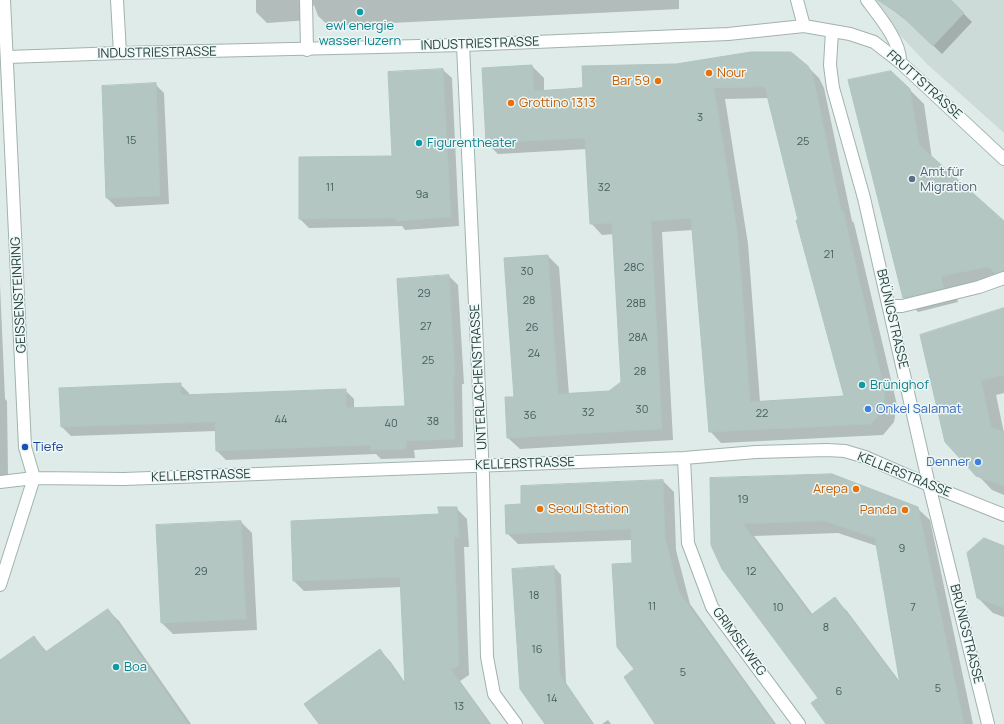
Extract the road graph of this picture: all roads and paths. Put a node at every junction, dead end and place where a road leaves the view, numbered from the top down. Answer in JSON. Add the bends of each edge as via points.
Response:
{"nodes":[{"id":1,"x":4,"y":0,"type":"edge"},
{"id":2,"x":117,"y":0,"type":"edge"},
{"id":3,"x":306,"y":0,"type":"edge"},
{"id":4,"x":797,"y":0,"type":"edge"},
{"id":5,"x":867,"y":0,"type":"edge"},
{"id":6,"x":804,"y":26,"type":"junction"},
{"id":7,"x":832,"y":31,"type":"junction"},
{"id":8,"x":464,"y":46,"type":"junction"},
{"id":9,"x":307,"y":50,"type":"junction"},
{"id":10,"x":120,"y":53,"type":"junction"},
{"id":11,"x":8,"y":57,"type":"junction"},
{"id":12,"x":900,"y":62,"type":"junction"},
{"id":13,"x":1004,"y":159,"type":"edge"},
{"id":14,"x":1004,"y":278,"type":"edge"},
{"id":15,"x":890,"y":306,"type":"junction"},
{"id":16,"x":684,"y":458,"type":"junction"},
{"id":17,"x":483,"y":466,"type":"junction"},
{"id":18,"x":34,"y":478,"type":"junction"},
{"id":19,"x":0,"y":482,"type":"edge"},
{"id":20,"x":929,"y":485,"type":"junction"},
{"id":21,"x":1004,"y":515,"type":"edge"},
{"id":22,"x":0,"y":584,"type":"edge"},
{"id":23,"x":516,"y":724,"type":"edge"},
{"id":24,"x":799,"y":724,"type":"edge"},
{"id":25,"x":988,"y":724,"type":"edge"}],
"edges":[{"from":1,"to":11,"type":"street","name":"GEISSENSTEINRING"},
{"from":2,"to":10,"type":"street"},
{"from":3,"to":9,"type":"street"},
{"from":4,"to":6,"type":"street"},
{"from":5,"to":12,"type":"street","via":[[900,52]]},
{"from":6,"to":7,"type":"street","name":"INDUSTRIESTRASSE"},
{"from":6,"to":8,"type":"street","name":"INDUSTRIESTRASSE","via":[[728,34]]},
{"from":7,"to":12,"type":"street","name":"FRUTTSTRASSE","via":[[874,42]]},
{"from":7,"to":15,"type":"street","name":"BRÜNIGSTRASSE","via":[[830,65],[833,88],[864,198]]},
{"from":8,"to":9,"type":"street","name":"INDUSTRIESTRASSE"},
{"from":8,"to":17,"type":"street","name":"UNTERLACHENSTRASSE"},
{"from":9,"to":10,"type":"street","name":"INDUSTRIESTRASSE"},
{"from":10,"to":11,"type":"street","name":"INDUSTRIESTRASSE"},
{"from":11,"to":18,"type":"street","name":"GEISSENSTEINRING","via":[[25,447]]},
{"from":12,"to":13,"type":"street","name":"FRUTTSTRASSE"},
{"from":14,"to":15,"type":"street","via":[[979,287],[902,306]]},
{"from":15,"to":20,"type":"street","name":"BRÜNIGSTRASSE"},
{"from":16,"to":17,"type":"street","name":"KELLERSTRASSE"},
{"from":16,"to":20,"type":"street","name":"KELLERSTRASSE","via":[[756,452],[844,451],[872,459]]},
{"from":16,"to":24,"type":"street","name":"GRIMSELWEG","via":[[688,543],[712,607]]},
{"from":17,"to":18,"type":"street","name":"KELLERSTRASSE","via":[[124,479]]},
{"from":17,"to":23,"type":"street","name":"UNTERLACHENSTRASSE","via":[[487,657],[494,694]]},
{"from":18,"to":19,"type":"street","name":"KELLERSTRASSE"},
{"from":18,"to":22,"type":"street"},
{"from":20,"to":21,"type":"street","name":"KELLERSTRASSE"},
{"from":20,"to":25,"type":"street","name":"BRÜNIGSTRASSE"}]}
